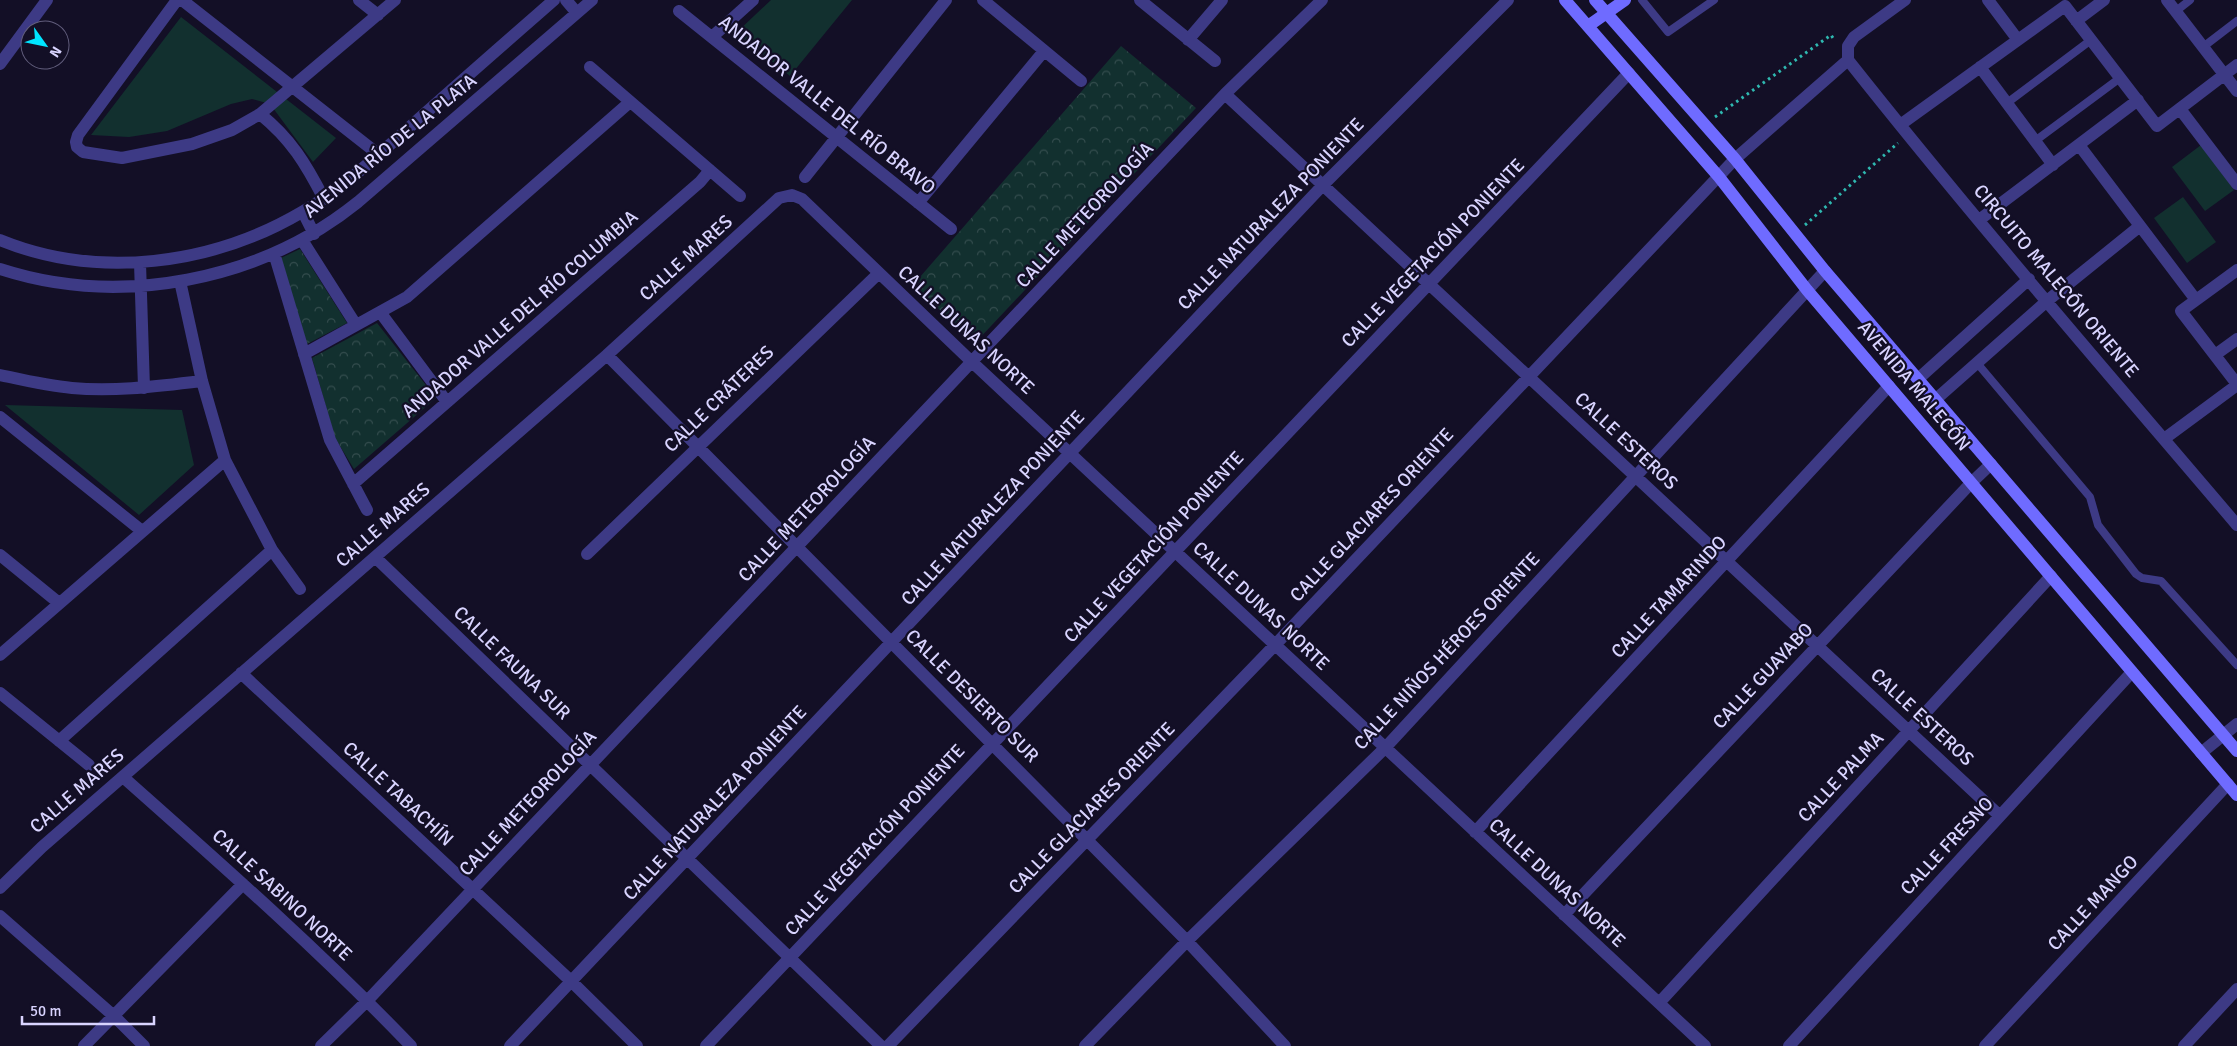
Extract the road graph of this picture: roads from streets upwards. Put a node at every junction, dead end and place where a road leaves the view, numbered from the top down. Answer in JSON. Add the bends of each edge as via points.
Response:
{"nodes":[{"id":1,"x":47,"y":0,"type":"edge"},
{"id":2,"x":177,"y":0,"type":"edge"},
{"id":3,"x":182,"y":0,"type":"edge"},
{"id":4,"x":359,"y":0,"type":"edge"},
{"id":5,"x":395,"y":0,"type":"edge"},
{"id":6,"x":554,"y":0,"type":"edge"},
{"id":7,"x":566,"y":0,"type":"edge"},
{"id":8,"x":592,"y":0,"type":"edge"},
{"id":9,"x":753,"y":0,"type":"edge"},
{"id":10,"x":946,"y":0,"type":"edge"},
{"id":11,"x":983,"y":0,"type":"edge"},
{"id":12,"x":1140,"y":0,"type":"edge"},
{"id":13,"x":1222,"y":0,"type":"edge"},
{"id":14,"x":1322,"y":0,"type":"edge"},
{"id":15,"x":1508,"y":0,"type":"edge"},
{"id":16,"x":1565,"y":0,"type":"edge"},
{"id":17,"x":1595,"y":0,"type":"edge"},
{"id":18,"x":1625,"y":0,"type":"edge"},
{"id":19,"x":1905,"y":0,"type":"edge"},
{"id":20,"x":1988,"y":0,"type":"edge"},
{"id":21,"x":2104,"y":0,"type":"edge"},
{"id":22,"x":2168,"y":0,"type":"edge"},
{"id":23,"x":679,"y":11,"type":"dead end"},
{"id":24,"x":577,"y":13,"type":"junction"},
{"id":25,"x":1606,"y":13,"type":"junction"},
{"id":26,"x":378,"y":15,"type":"junction"},
{"id":27,"x":2076,"y":21,"type":"junction"},
{"id":28,"x":1588,"y":26,"type":"junction"},
{"id":29,"x":712,"y":37,"type":"junction"},
{"id":30,"x":1188,"y":40,"type":"junction"},
{"id":31,"x":2018,"y":40,"type":"junction"},
{"id":32,"x":1044,"y":50,"type":"junction"},
{"id":33,"x":1848,"y":60,"type":"junction"},
{"id":34,"x":1215,"y":61,"type":"dead end"},
{"id":35,"x":0,"y":64,"type":"edge"},
{"id":36,"x":2237,"y":65,"type":"edge"},
{"id":37,"x":590,"y":67,"type":"dead end"},
{"id":38,"x":1980,"y":67,"type":"junction"},
{"id":39,"x":1629,"y":73,"type":"junction"},
{"id":40,"x":2224,"y":75,"type":"junction"},
{"id":41,"x":1081,"y":81,"type":"dead end"},
{"id":42,"x":293,"y":87,"type":"junction"},
{"id":43,"x":2237,"y":92,"type":"edge"},
{"id":44,"x":1225,"y":94,"type":"junction"},
{"id":45,"x":2138,"y":100,"type":"junction"},
{"id":46,"x":630,"y":102,"type":"junction"},
{"id":47,"x":2180,"y":109,"type":"junction"},
{"id":48,"x":260,"y":114,"type":"junction"},
{"id":49,"x":1904,"y":129,"type":"junction"},
{"id":50,"x":837,"y":137,"type":"junction"},
{"id":51,"x":2079,"y":145,"type":"junction"},
{"id":52,"x":378,"y":154,"type":"junction"},
{"id":53,"x":1735,"y":159,"type":"junction"},
{"id":54,"x":2053,"y":165,"type":"junction"},
{"id":55,"x":710,"y":170,"type":"junction"},
{"id":56,"x":805,"y":177,"type":"dead end"},
{"id":57,"x":1718,"y":177,"type":"junction"},
{"id":58,"x":2237,"y":184,"type":"edge"},
{"id":59,"x":1323,"y":185,"type":"junction"},
{"id":60,"x":792,"y":195,"type":"joint"},
{"id":61,"x":740,"y":196,"type":"dead end"},
{"id":62,"x":324,"y":199,"type":"junction"},
{"id":63,"x":918,"y":202,"type":"junction"},
{"id":64,"x":302,"y":212,"type":"junction"},
{"id":65,"x":1980,"y":220,"type":"junction"},
{"id":66,"x":2140,"y":226,"type":"junction"},
{"id":67,"x":951,"y":229,"type":"dead end"},
{"id":68,"x":308,"y":237,"type":"junction"},
{"id":69,"x":0,"y":240,"type":"edge"},
{"id":70,"x":238,"y":241,"type":"junction"},
{"id":71,"x":274,"y":253,"type":"junction"},
{"id":72,"x":244,"y":263,"type":"junction"},
{"id":73,"x":140,"y":264,"type":"junction"},
{"id":74,"x":0,"y":269,"type":"edge"},
{"id":75,"x":2237,"y":270,"type":"edge"},
{"id":76,"x":1825,"y":271,"type":"junction"},
{"id":77,"x":879,"y":273,"type":"junction"},
{"id":78,"x":2029,"y":279,"type":"junction"},
{"id":79,"x":180,"y":281,"type":"junction"},
{"id":80,"x":1429,"y":284,"type":"junction"},
{"id":81,"x":141,"y":287,"type":"junction"},
{"id":82,"x":1807,"y":290,"type":"junction"},
{"id":83,"x":2196,"y":300,"type":"junction"},
{"id":84,"x":2047,"y":301,"type":"junction"},
{"id":85,"x":380,"y":312,"type":"junction"},
{"id":86,"x":356,"y":325,"type":"junction"},
{"id":87,"x":2237,"y":339,"type":"edge"},
{"id":88,"x":304,"y":354,"type":"junction"},
{"id":89,"x":607,"y":355,"type":"junction"},
{"id":90,"x":2214,"y":355,"type":"junction"},
{"id":91,"x":972,"y":362,"type":"junction"},
{"id":92,"x":0,"y":375,"type":"edge"},
{"id":93,"x":1529,"y":377,"type":"junction"},
{"id":94,"x":1918,"y":379,"type":"junction"},
{"id":95,"x":202,"y":381,"type":"junction"},
{"id":96,"x":2237,"y":384,"type":"edge"},
{"id":97,"x":1890,"y":386,"type":"junction"},
{"id":98,"x":144,"y":388,"type":"junction"},
{"id":99,"x":1936,"y":400,"type":"junction"},
{"id":100,"x":447,"y":402,"type":"junction"},
{"id":101,"x":0,"y":417,"type":"edge"},
{"id":102,"x":2164,"y":439,"type":"junction"},
{"id":103,"x":698,"y":445,"type":"junction"},
{"id":104,"x":1070,"y":453,"type":"junction"},
{"id":105,"x":224,"y":460,"type":"junction"},
{"id":106,"x":1991,"y":464,"type":"junction"},
{"id":107,"x":1635,"y":476,"type":"junction"},
{"id":108,"x":1971,"y":483,"type":"junction"},
{"id":109,"x":353,"y":484,"type":"junction"},
{"id":110,"x":366,"y":510,"type":"dead end"},
{"id":111,"x":2237,"y":525,"type":"edge"},
{"id":112,"x":142,"y":531,"type":"junction"},
{"id":113,"x":797,"y":546,"type":"junction"},
{"id":114,"x":272,"y":550,"type":"junction"},
{"id":115,"x":1175,"y":552,"type":"junction"},
{"id":116,"x":587,"y":554,"type":"dead end"},
{"id":117,"x":0,"y":555,"type":"edge"},
{"id":118,"x":375,"y":557,"type":"junction"},
{"id":119,"x":1728,"y":562,"type":"junction"},
{"id":120,"x":2051,"y":576,"type":"junction"},
{"id":121,"x":300,"y":589,"type":"dead end"},
{"id":122,"x":59,"y":603,"type":"junction"},
{"id":123,"x":892,"y":642,"type":"junction"},
{"id":124,"x":1275,"y":645,"type":"junction"},
{"id":125,"x":1818,"y":646,"type":"junction"},
{"id":126,"x":0,"y":655,"type":"edge"},
{"id":127,"x":2132,"y":672,"type":"junction"},
{"id":128,"x":241,"y":673,"type":"junction"},
{"id":129,"x":0,"y":693,"type":"edge"},
{"id":130,"x":2237,"y":724,"type":"edge"},
{"id":131,"x":1909,"y":731,"type":"junction"},
{"id":132,"x":2223,"y":735,"type":"junction"},
{"id":133,"x":59,"y":741,"type":"junction"},
{"id":134,"x":992,"y":744,"type":"junction"},
{"id":135,"x":1385,"y":748,"type":"junction"},
{"id":136,"x":2237,"y":752,"type":"edge"},
{"id":137,"x":2200,"y":753,"type":"junction"},
{"id":138,"x":590,"y":764,"type":"junction"},
{"id":139,"x":89,"y":765,"type":"dead end"},
{"id":140,"x":123,"y":776,"type":"junction"},
{"id":141,"x":2228,"y":784,"type":"junction"},
{"id":142,"x":2237,"y":795,"type":"edge"},
{"id":143,"x":2000,"y":816,"type":"junction"},
{"id":144,"x":1475,"y":832,"type":"junction"},
{"id":145,"x":1087,"y":840,"type":"junction"},
{"id":146,"x":688,"y":859,"type":"junction"},
{"id":147,"x":243,"y":884,"type":"junction"},
{"id":148,"x":0,"y":888,"type":"edge"},
{"id":149,"x":473,"y":889,"type":"junction"},
{"id":150,"x":1564,"y":915,"type":"junction"},
{"id":151,"x":0,"y":916,"type":"edge"},
{"id":152,"x":1187,"y":941,"type":"junction"},
{"id":153,"x":790,"y":958,"type":"junction"},
{"id":154,"x":572,"y":982,"type":"junction"},
{"id":155,"x":2237,"y":989,"type":"edge"},
{"id":156,"x":368,"y":1000,"type":"junction"},
{"id":157,"x":1659,"y":1003,"type":"junction"},
{"id":158,"x":115,"y":1017,"type":"junction"},
{"id":159,"x":84,"y":1046,"type":"edge"},
{"id":160,"x":144,"y":1046,"type":"edge"},
{"id":161,"x":321,"y":1046,"type":"edge"},
{"id":162,"x":411,"y":1046,"type":"edge"},
{"id":163,"x":510,"y":1046,"type":"edge"},
{"id":164,"x":637,"y":1046,"type":"edge"},
{"id":165,"x":706,"y":1046,"type":"edge"},
{"id":166,"x":881,"y":1046,"type":"edge"},
{"id":167,"x":888,"y":1046,"type":"edge"},
{"id":168,"x":1085,"y":1046,"type":"edge"},
{"id":169,"x":1285,"y":1046,"type":"edge"},
{"id":170,"x":1705,"y":1046,"type":"edge"},
{"id":171,"x":1789,"y":1046,"type":"edge"},
{"id":172,"x":1985,"y":1046,"type":"edge"},
{"id":173,"x":2184,"y":1046,"type":"edge"}],
"edges":[{"from":1,"to":35,"type":"street"},
{"from":2,"to":48,"type":"street","via":[[78,135],[77,148],[90,153],[134,157],[213,138]]},
{"from":3,"to":42,"type":"street"},
{"from":4,"to":26,"type":"street"},
{"from":5,"to":26,"type":"street"},
{"from":6,"to":52,"type":"street","name":"AVENIDA RÍO DE LA PLATA"},
{"from":7,"to":24,"type":"street"},
{"from":8,"to":24,"type":"street","name":"AVENIDA RÍO DE LA PLATA"},
{"from":9,"to":29,"type":"street"},
{"from":10,"to":50,"type":"street"},
{"from":11,"to":32,"type":"street"},
{"from":12,"to":30,"type":"street"},
{"from":13,"to":30,"type":"street"},
{"from":14,"to":44,"type":"street","name":"CALLE METEOROLOGÍA"},
{"from":15,"to":59,"type":"street","name":"CALLE NATURALEZA PONIENTE"},
{"from":16,"to":28,"type":"street","name":"AVENIDA MALECÓN"},
{"from":17,"to":25,"type":"street","name":"AVENIDA MALECÓN"},
{"from":18,"to":25,"type":"street"},
{"from":19,"to":33,"type":"street","via":[[1854,37],[1848,46]]},
{"from":20,"to":31,"type":"street"},
{"from":21,"to":27,"type":"street"},
{"from":22,"to":40,"type":"street"},
{"from":23,"to":29,"type":"street","name":"ANDADOR VALLE DEL RÍO BRAVO"},
{"from":24,"to":68,"type":"street","name":"AVENIDA RÍO DE LA PLATA","via":[[358,202]]},
{"from":25,"to":28,"type":"street"},
{"from":25,"to":53,"type":"street","name":"AVENIDA MALECÓN"},
{"from":26,"to":42,"type":"street"},
{"from":27,"to":31,"type":"street","via":[[2065,6]]},
{"from":27,"to":45,"type":"street"},
{"from":28,"to":39,"type":"street","name":"AVENIDA MALECÓN"},
{"from":29,"to":50,"type":"street","name":"ANDADOR VALLE DEL RÍO BRAVO"},
{"from":30,"to":34,"type":"street"},
{"from":31,"to":38,"type":"street"},
{"from":32,"to":41,"type":"street"},
{"from":32,"to":63,"type":"street"},
{"from":33,"to":49,"type":"street","name":"CIRCUITO MALECÓN ORIENTE"},
{"from":33,"to":53,"type":"street","name":"CALLE GLACIARES ORIENTE"},
{"from":36,"to":40,"type":"street"},
{"from":37,"to":46,"type":"street"},
{"from":38,"to":49,"type":"street"},
{"from":38,"to":54,"type":"street"},
{"from":39,"to":57,"type":"street","name":"AVENIDA MALECÓN"},
{"from":39,"to":80,"type":"street","name":"CALLE VEGETACIÓN PONIENTE"},
{"from":40,"to":43,"type":"street"},
{"from":40,"to":47,"type":"street"},
{"from":42,"to":48,"type":"street"},
{"from":42,"to":52,"type":"street"},
{"from":44,"to":59,"type":"street","name":"CALLE ESTEROS"},
{"from":44,"to":91,"type":"street","name":"CALLE METEOROLOGÍA"},
{"from":45,"to":47,"type":"street","via":[[2157,126]]},
{"from":45,"to":51,"type":"street"},
{"from":46,"to":55,"type":"street"},
{"from":46,"to":85,"type":"street","via":[[407,297]]},
{"from":47,"to":58,"type":"street"},
{"from":48,"to":62,"type":"street","via":[[298,152]]},
{"from":49,"to":65,"type":"street","name":"CIRCUITO MALECÓN ORIENTE"},
{"from":50,"to":56,"type":"street"},
{"from":50,"to":63,"type":"street","name":"ANDADOR VALLE DEL RÍO BRAVO"},
{"from":51,"to":54,"type":"street"},
{"from":51,"to":66,"type":"street"},
{"from":52,"to":62,"type":"street","name":"AVENIDA RÍO DE LA PLATA"},
{"from":53,"to":57,"type":"street","name":"CALLE GLACIARES ORIENTE"},
{"from":53,"to":76,"type":"street","name":"AVENIDA MALECÓN"},
{"from":54,"to":65,"type":"street"},
{"from":55,"to":61,"type":"street"},
{"from":55,"to":100,"type":"street","name":"ANDADOR VALLE DEL RÍO COLUMBIA","via":[[693,189]]},
{"from":57,"to":82,"type":"street","name":"AVENIDA MALECÓN"},
{"from":57,"to":93,"type":"street","name":"CALLE GLACIARES ORIENTE"},
{"from":59,"to":80,"type":"street","name":"CALLE ESTEROS"},
{"from":59,"to":104,"type":"street","name":"CALLE NATURALEZA PONIENTE"},
{"from":60,"to":77,"type":"street","name":"CALLE DUNAS NORTE","via":[[802,199]]},
{"from":60,"to":89,"type":"street","name":"CALLE MARES","via":[[779,198]]},
{"from":62,"to":64,"type":"street","name":"AVENIDA RÍO DE LA PLATA"},
{"from":63,"to":67,"type":"street","name":"ANDADOR VALLE DEL RÍO BRAVO"},
{"from":64,"to":68,"type":"street"},
{"from":64,"to":70,"type":"street","name":"AVENIDA RÍO DE LA PLATA"},
{"from":65,"to":78,"type":"street","name":"CIRCUITO MALECÓN ORIENTE"},
{"from":66,"to":83,"type":"street"},
{"from":66,"to":84,"type":"street"},
{"from":68,"to":71,"type":"street","name":"AVENIDA RÍO DE LA PLATA"},
{"from":68,"to":86,"type":"street"},
{"from":69,"to":73,"type":"street","name":"AVENIDA RÍO DE LA PLATA","via":[[72,258]]},
{"from":70,"to":72,"type":"street"},
{"from":70,"to":73,"type":"street","name":"AVENIDA RÍO DE LA PLATA","via":[[187,257]]},
{"from":71,"to":72,"type":"street","name":"AVENIDA RÍO DE LA PLATA"},
{"from":71,"to":88,"type":"street"},
{"from":72,"to":79,"type":"street","name":"AVENIDA RÍO DE LA PLATA"},
{"from":73,"to":81,"type":"street"},
{"from":74,"to":81,"type":"street","name":"AVENIDA RÍO DE LA PLATA","via":[[54,282]]},
{"from":75,"to":83,"type":"street"},
{"from":76,"to":82,"type":"street","name":"CALLE NIÑOS HÉROES ORIENTE"},
{"from":76,"to":94,"type":"street","name":"AVENIDA MALECÓN"},
{"from":77,"to":91,"type":"street","name":"CALLE DUNAS NORTE"},
{"from":77,"to":103,"type":"street","name":"CALLE CRÁTERES"},
{"from":78,"to":84,"type":"street","name":"CIRCUITO MALECÓN ORIENTE"},
{"from":78,"to":94,"type":"street"},
{"from":79,"to":81,"type":"street","name":"AVENIDA RÍO DE LA PLATA"},
{"from":79,"to":95,"type":"street"},
{"from":80,"to":93,"type":"street","name":"CALLE ESTEROS"},
{"from":80,"to":115,"type":"street","name":"CALLE VEGETACIÓN PONIENTE"},
{"from":81,"to":98,"type":"street"},
{"from":82,"to":97,"type":"street","name":"AVENIDA MALECÓN"},
{"from":82,"to":107,"type":"street","name":"CALLE NIÑOS HÉROES ORIENTE"},
{"from":83,"to":90,"type":"street","via":[[2181,311]]},
{"from":84,"to":99,"type":"street"},
{"from":84,"to":102,"type":"street","name":"CIRCUITO MALECÓN ORIENTE"},
{"from":85,"to":86,"type":"street"},
{"from":85,"to":100,"type":"street"},
{"from":86,"to":88,"type":"street"},
{"from":87,"to":90,"type":"street"},
{"from":88,"to":109,"type":"street","via":[[330,440]]},
{"from":89,"to":103,"type":"street","name":"CALLE DESIERTO SUR"},
{"from":89,"to":118,"type":"street","name":"CALLE MARES"},
{"from":90,"to":96,"type":"street"},
{"from":91,"to":104,"type":"street","name":"CALLE DUNAS NORTE"},
{"from":91,"to":113,"type":"street","name":"CALLE METEOROLOGÍA"},
{"from":92,"to":98,"type":"street","via":[[71,388]]},
{"from":93,"to":107,"type":"street","name":"CALLE ESTEROS"},
{"from":93,"to":124,"type":"street","name":"CALLE GLACIARES ORIENTE"},
{"from":94,"to":99,"type":"street","name":"AVENIDA MALECÓN"},
{"from":95,"to":98,"type":"street"},
{"from":95,"to":105,"type":"street"},
{"from":96,"to":102,"type":"street"},
{"from":97,"to":108,"type":"street","name":"AVENIDA MALECÓN"},
{"from":97,"to":119,"type":"street","name":"CALLE TAMARINDO"},
{"from":99,"to":106,"type":"street","name":"AVENIDA MALECÓN"},
{"from":100,"to":109,"type":"street","name":"ANDADOR VALLE DEL RÍO COLUMBIA"},
{"from":101,"to":112,"type":"street"},
{"from":102,"to":111,"type":"street","name":"CIRCUITO MALECÓN ORIENTE"},
{"from":103,"to":113,"type":"street","name":"CALLE DESIERTO SUR"},
{"from":103,"to":116,"type":"street","name":"CALLE CRÁTERES"},
{"from":104,"to":115,"type":"street","name":"CALLE DUNAS NORTE"},
{"from":104,"to":123,"type":"street","name":"CALLE NATURALEZA PONIENTE"},
{"from":105,"to":112,"type":"street"},
{"from":105,"to":114,"type":"street"},
{"from":106,"to":108,"type":"street","name":"CALLE GUAYABO"},
{"from":106,"to":132,"type":"street","name":"AVENIDA MALECÓN"},
{"from":107,"to":119,"type":"street","name":"CALLE ESTEROS"},
{"from":107,"to":135,"type":"street","name":"CALLE NIÑOS HÉROES ORIENTE"},
{"from":108,"to":120,"type":"street","name":"AVENIDA MALECÓN"},
{"from":108,"to":125,"type":"street","name":"CALLE GUAYABO"},
{"from":109,"to":110,"type":"street"},
{"from":112,"to":122,"type":"street"},
{"from":113,"to":123,"type":"street","name":"CALLE DESIERTO SUR"},
{"from":113,"to":138,"type":"street","name":"CALLE METEOROLOGÍA"},
{"from":114,"to":121,"type":"street"},
{"from":114,"to":133,"type":"street"},
{"from":115,"to":124,"type":"street","name":"CALLE DUNAS NORTE"},
{"from":115,"to":134,"type":"street","name":"CALLE VEGETACIÓN PONIENTE"},
{"from":117,"to":122,"type":"street"},
{"from":118,"to":128,"type":"street","name":"CALLE MARES"},
{"from":118,"to":138,"type":"street","name":"CALLE FAUNA SUR"},
{"from":119,"to":125,"type":"street","name":"CALLE ESTEROS"},
{"from":119,"to":144,"type":"street","name":"CALLE TAMARINDO"},
{"from":120,"to":127,"type":"street","name":"AVENIDA MALECÓN"},
{"from":120,"to":131,"type":"street","name":"CALLE PALMA"},
{"from":122,"to":126,"type":"street"},
{"from":123,"to":134,"type":"street","name":"CALLE DESIERTO SUR"},
{"from":123,"to":146,"type":"street","name":"CALLE NATURALEZA PONIENTE"},
{"from":124,"to":135,"type":"street","name":"CALLE DUNAS NORTE"},
{"from":124,"to":145,"type":"street","name":"CALLE GLACIARES ORIENTE"},
{"from":125,"to":131,"type":"street","name":"CALLE ESTEROS"},
{"from":125,"to":150,"type":"street","name":"CALLE GUAYABO"},
{"from":127,"to":137,"type":"street","name":"AVENIDA MALECÓN"},
{"from":127,"to":143,"type":"street","name":"CALLE FRESNO"},
{"from":128,"to":140,"type":"street","name":"CALLE MARES"},
{"from":128,"to":149,"type":"street","name":"CALLE TABACHÍN"},
{"from":129,"to":133,"type":"street"},
{"from":130,"to":132,"type":"street"},
{"from":131,"to":143,"type":"street","name":"CALLE ESTEROS"},
{"from":131,"to":157,"type":"street","name":"CALLE PALMA"},
{"from":132,"to":136,"type":"street","name":"AVENIDA MALECÓN"},
{"from":132,"to":137,"type":"street"},
{"from":133,"to":139,"type":"street"},
{"from":134,"to":145,"type":"street","name":"CALLE DESIERTO SUR"},
{"from":134,"to":153,"type":"street","name":"CALLE VEGETACIÓN PONIENTE"},
{"from":135,"to":144,"type":"street","name":"CALLE DUNAS NORTE"},
{"from":135,"to":152,"type":"street","name":"CALLE NIÑOS HÉROES ORIENTE"},
{"from":137,"to":141,"type":"street","name":"AVENIDA MALECÓN"},
{"from":138,"to":146,"type":"street","name":"CALLE FAUNA SUR"},
{"from":138,"to":149,"type":"street","name":"CALLE METEOROLOGÍA"},
{"from":140,"to":147,"type":"street","name":"CALLE SABINO NORTE"},
{"from":140,"to":148,"type":"street","name":"CALLE MARES"},
{"from":141,"to":142,"type":"street","name":"AVENIDA MALECÓN"},
{"from":141,"to":172,"type":"street","name":"CALLE MANGO"},
{"from":143,"to":171,"type":"street","name":"CALLE FRESNO"},
{"from":144,"to":150,"type":"street","name":"CALLE DUNAS NORTE"},
{"from":145,"to":152,"type":"street","name":"CALLE DESIERTO SUR"},
{"from":145,"to":167,"type":"street","name":"CALLE GLACIARES ORIENTE"},
{"from":146,"to":153,"type":"street","name":"CALLE FAUNA SUR"},
{"from":146,"to":154,"type":"street","name":"CALLE NATURALEZA PONIENTE"},
{"from":147,"to":156,"type":"street","name":"CALLE SABINO NORTE"},
{"from":147,"to":158,"type":"street"},
{"from":149,"to":154,"type":"street","name":"CALLE TABACHÍN"},
{"from":149,"to":156,"type":"street","name":"CALLE METEOROLOGÍA"},
{"from":150,"to":157,"type":"street","name":"CALLE DUNAS NORTE"},
{"from":151,"to":158,"type":"street"},
{"from":152,"to":168,"type":"street","name":"CALLE NIÑOS HÉROES ORIENTE"},
{"from":152,"to":169,"type":"street","name":"CALLE DESIERTO SUR"},
{"from":153,"to":165,"type":"street","name":"CALLE VEGETACIÓN PONIENTE"},
{"from":153,"to":166,"type":"street","name":"CALLE FAUNA SUR"},
{"from":154,"to":163,"type":"street","name":"CALLE NATURALEZA PONIENTE"},
{"from":154,"to":164,"type":"street","name":"CALLE TABACHÍN"},
{"from":155,"to":173,"type":"street"},
{"from":156,"to":161,"type":"street","name":"CALLE METEOROLOGÍA"},
{"from":156,"to":162,"type":"street","name":"CALLE SABINO NORTE"},
{"from":157,"to":170,"type":"street","name":"CALLE DUNAS NORTE"},
{"from":158,"to":159,"type":"street"},
{"from":158,"to":160,"type":"street"}]}
